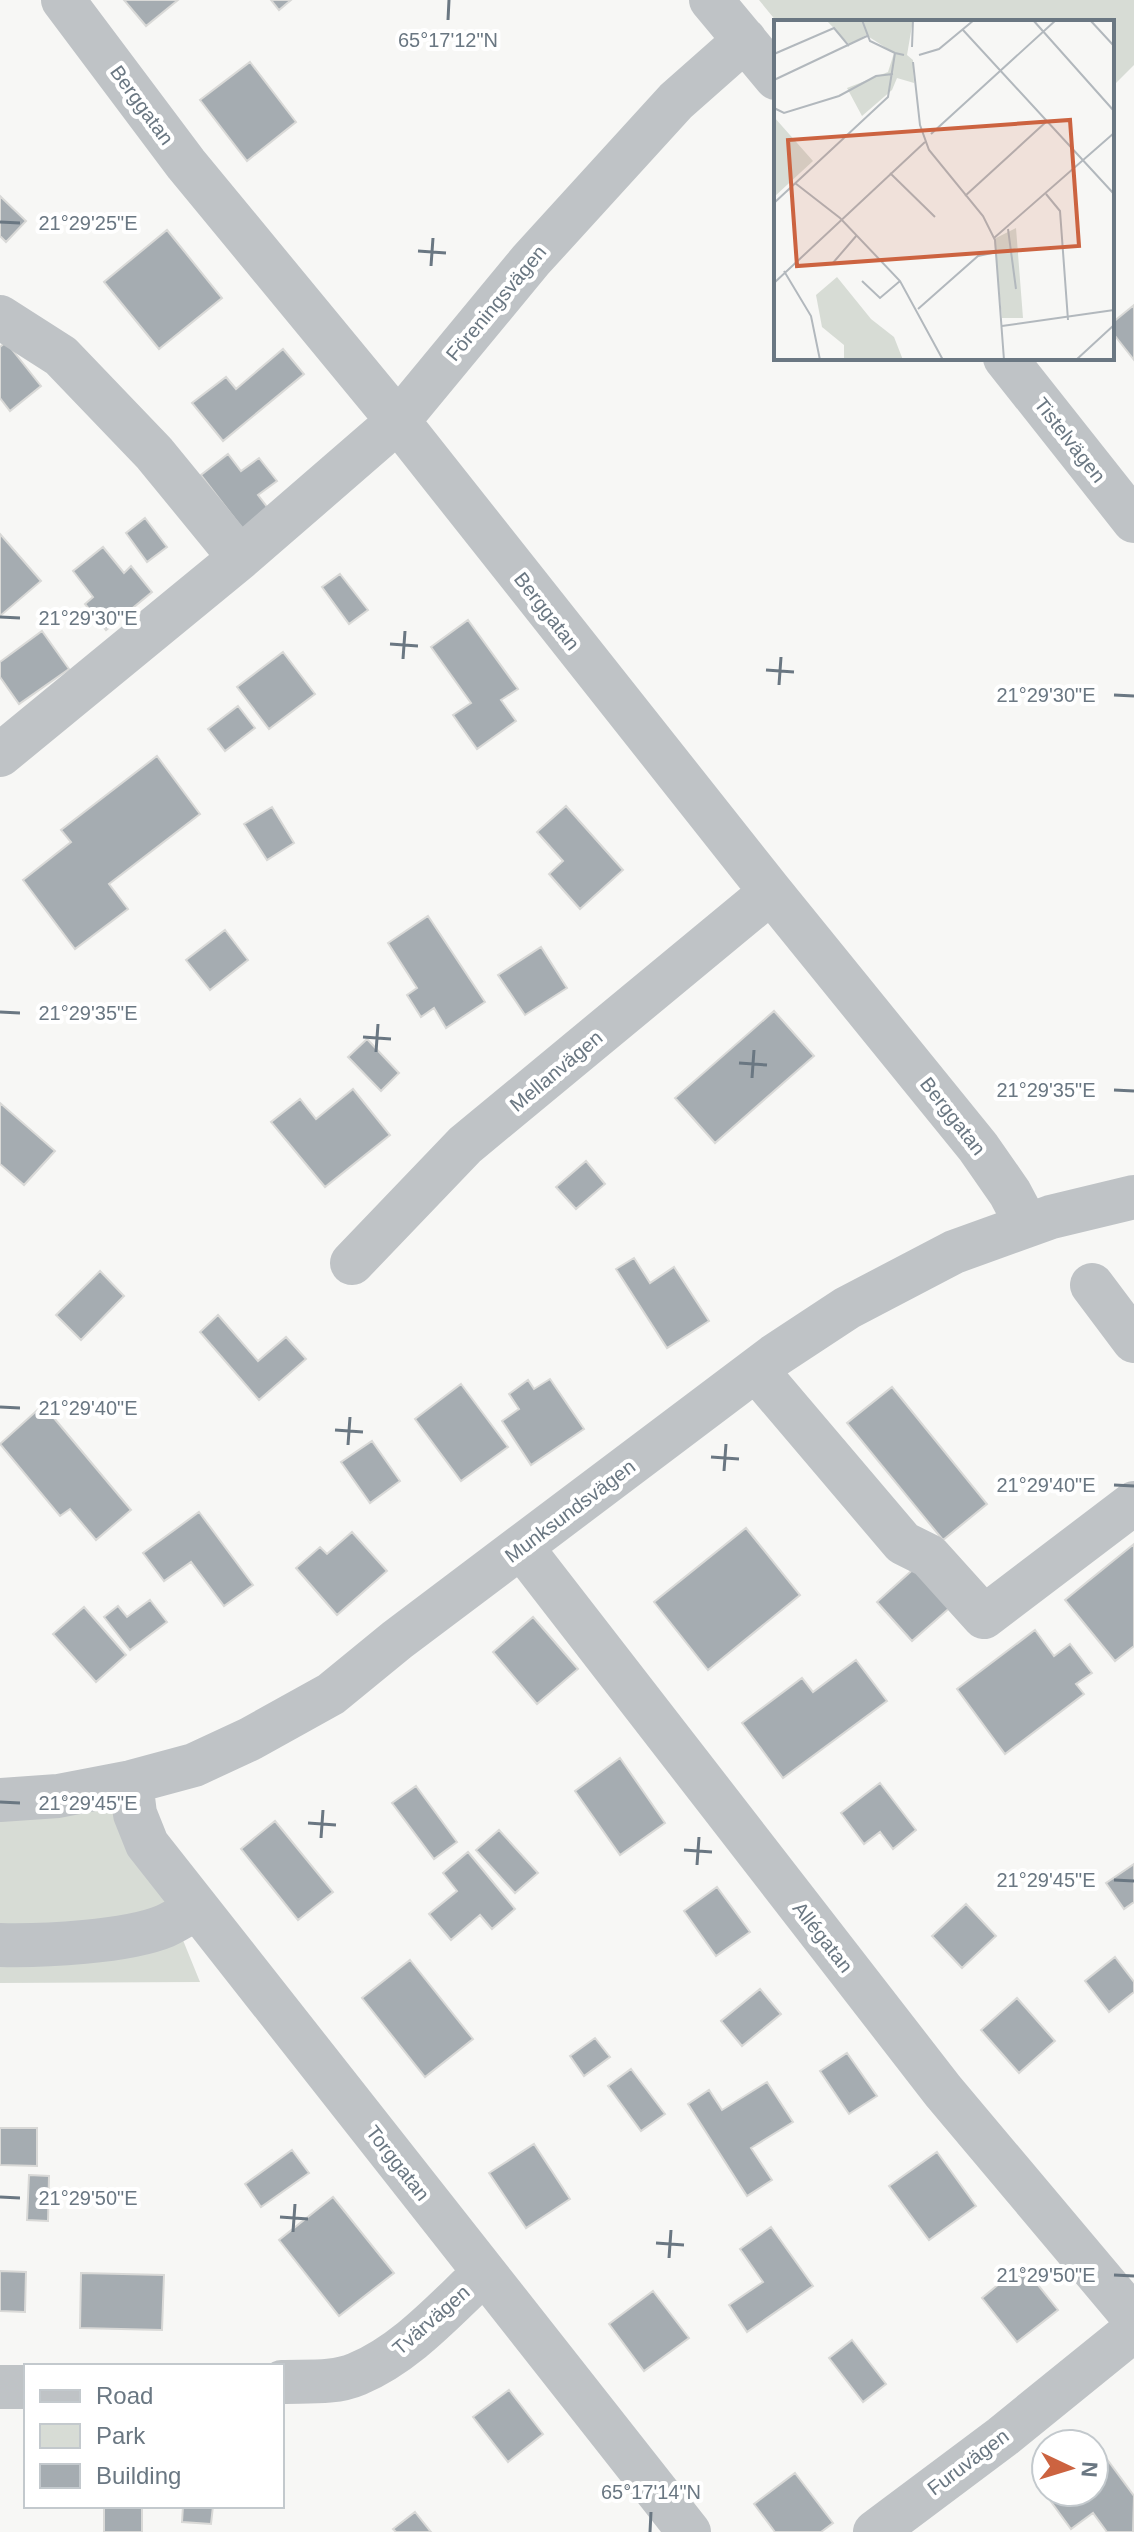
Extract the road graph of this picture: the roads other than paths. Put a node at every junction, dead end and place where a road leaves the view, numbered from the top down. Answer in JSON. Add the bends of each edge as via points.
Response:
{"nodes":[{"id":1,"x":63,"y":0,"type":"edge"},
{"id":2,"x":711,"y":0,"type":"edge"},
{"id":3,"x":745,"y":40,"type":"junction"},
{"id":4,"x":774,"y":76,"type":"edge"},
{"id":5,"x":0,"y":317,"type":"edge"},
{"id":6,"x":1007,"y":360,"type":"edge"},
{"id":7,"x":398,"y":421,"type":"junction"},
{"id":8,"x":1134,"y":521,"type":"edge"},
{"id":9,"x":240,"y":558,"type":"junction"},
{"id":10,"x":0,"y":755,"type":"edge"},
{"id":11,"x":771,"y":892,"type":"junction"},
{"id":12,"x":1134,"y":1197,"type":"edge"},
{"id":13,"x":1027,"y":1225,"type":"junction"},
{"id":14,"x":352,"y":1263,"type":"dead end"},
{"id":15,"x":1092,"y":1285,"type":"dead end"},
{"id":16,"x":1134,"y":1341,"type":"edge"},
{"id":17,"x":756,"y":1370,"type":"junction"},
{"id":18,"x":1134,"y":1503,"type":"edge"},
{"id":19,"x":522,"y":1548,"type":"junction"},
{"id":20,"x":131,"y":1782,"type":"junction"},
{"id":21,"x":0,"y":1800,"type":"edge"},
{"id":22,"x":197,"y":1908,"type":"junction"},
{"id":23,"x":0,"y":1945,"type":"edge"},
{"id":24,"x":484,"y":2273,"type":"junction"},
{"id":25,"x":1134,"y":2318,"type":"edge"},
{"id":26,"x":1134,"y":2330,"type":"edge"},
{"id":27,"x":284,"y":2382,"type":"edge"},
{"id":28,"x":0,"y":2387,"type":"edge"},
{"id":29,"x":24,"y":2387,"type":"edge"},
{"id":30,"x":689,"y":2532,"type":"edge"},
{"id":31,"x":875,"y":2532,"type":"edge"}],
"edges":[{"from":1,"to":7,"type":"street","name":"Berggatan","via":[[186,164]]},
{"from":2,"to":3,"type":"street"},
{"from":3,"to":4,"type":"street"},
{"from":3,"to":7,"type":"street","name":"Föreningsvägen","via":[[676,101],[531,260]]},
{"from":5,"to":9,"type":"street","via":[[61,356],[154,453]]},
{"from":6,"to":8,"type":"street","name":"Tistelvägen"},
{"from":7,"to":9,"type":"street","name":"Föreningsvägen"},
{"from":7,"to":11,"type":"street","name":"Berggatan"},
{"from":9,"to":10,"type":"street","name":"Föreningsvägen"},
{"from":11,"to":13,"type":"street","name":"Berggatan","via":[[978,1147]]},
{"from":11,"to":14,"type":"street","name":"Mellanvägen","via":[[465,1145]]},
{"from":12,"to":13,"type":"street","name":"Munksundsvägen"},
{"from":13,"to":17,"type":"street","name":"Munksundsvägen","via":[[954,1252],[847,1308]]},
{"from":15,"to":16,"type":"street"},
{"from":17,"to":18,"type":"street","via":[[903,1543],[929,1556],[984,1617]]},
{"from":17,"to":19,"type":"street","name":"Munksundsvägen"},
{"from":19,"to":20,"type":"street","name":"Munksundsvägen","via":[[331,1694],[194,1765]]},
{"from":19,"to":25,"type":"street","name":"Allégatan","via":[[943,2091]]},
{"from":20,"to":21,"type":"street","name":"Munksundsvägen"},
{"from":20,"to":22,"type":"street","name":"Torggatan","via":[[135,1814],[147,1844]]},
{"from":22,"to":23,"type":"street","via":[[143,1934]]},
{"from":22,"to":24,"type":"street","name":"Torggatan"},
{"from":24,"to":27,"type":"street","name":"Tvärvägen","via":[[399,2351],[355,2375]]},
{"from":24,"to":30,"type":"street","name":"Torggatan"},
{"from":26,"to":31,"type":"street","name":"Furuvägen"},
{"from":28,"to":29,"type":"street"}]}
